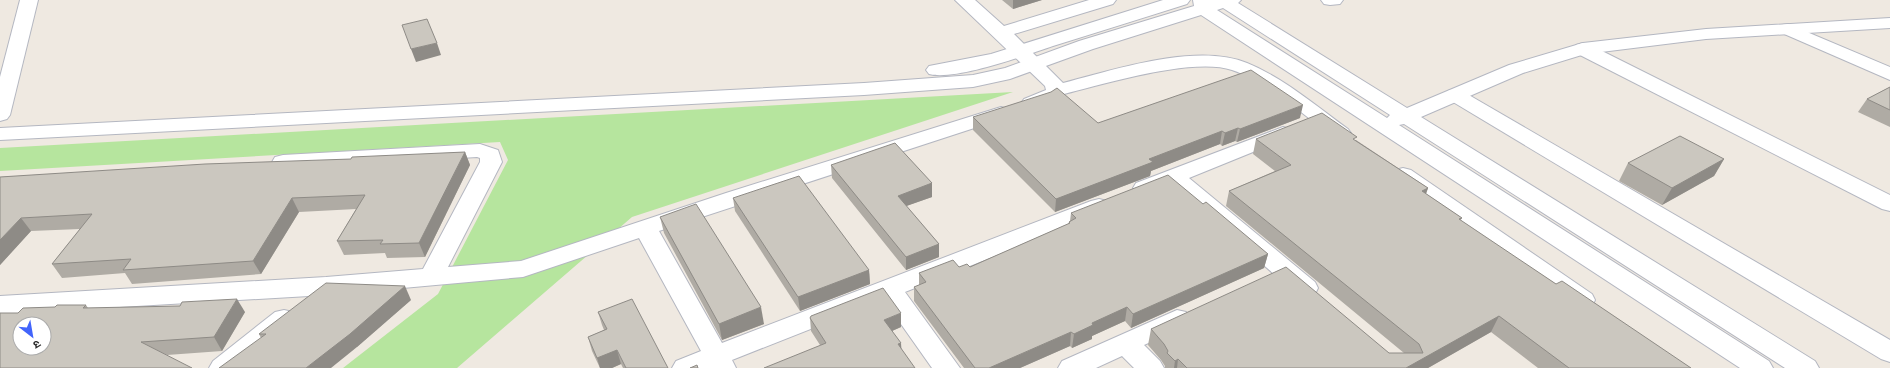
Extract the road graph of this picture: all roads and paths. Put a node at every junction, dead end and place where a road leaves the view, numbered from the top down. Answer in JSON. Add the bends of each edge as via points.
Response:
{"nodes":[{"id":1,"x":29,"y":0,"type":"edge"},
{"id":2,"x":964,"y":0,"type":"edge"},
{"id":3,"x":1107,"y":0,"type":"edge"},
{"id":4,"x":1180,"y":0,"type":"edge"},
{"id":5,"x":1330,"y":0,"type":"edge"},
{"id":6,"x":1334,"y":0,"type":"edge"},
{"id":7,"x":1216,"y":2,"type":"edge"},
{"id":8,"x":1890,"y":23,"type":"edge"},
{"id":9,"x":1788,"y":29,"type":"junction"},
{"id":10,"x":1003,"y":32,"type":"junction"},
{"id":11,"x":1583,"y":49,"type":"junction"},
{"id":12,"x":1027,"y":57,"type":"junction"},
{"id":13,"x":1890,"y":74,"type":"edge"},
{"id":14,"x":1057,"y":90,"type":"junction"},
{"id":15,"x":1456,"y":95,"type":"junction"},
{"id":16,"x":0,"y":114,"type":"edge"},
{"id":17,"x":1406,"y":116,"type":"junction"},
{"id":18,"x":1321,"y":118,"type":"junction"},
{"id":19,"x":0,"y":121,"type":"edge"},
{"id":20,"x":1383,"y":125,"type":"junction"},
{"id":21,"x":0,"y":134,"type":"edge"},
{"id":22,"x":1359,"y":145,"type":"edge"},
{"id":23,"x":1385,"y":163,"type":"edge"},
{"id":24,"x":260,"y":164,"type":"edge"},
{"id":25,"x":1174,"y":177,"type":"junction"},
{"id":26,"x":1890,"y":204,"type":"edge"},
{"id":27,"x":646,"y":229,"type":"junction"},
{"id":28,"x":440,"y":277,"type":"junction"},
{"id":29,"x":326,"y":286,"type":"junction"},
{"id":30,"x":888,"y":287,"type":"junction"},
{"id":31,"x":1326,"y":304,"type":"edge"},
{"id":32,"x":0,"y":305,"type":"edge"},
{"id":33,"x":1198,"y":310,"type":"edge"},
{"id":34,"x":1599,"y":310,"type":"edge"},
{"id":35,"x":1126,"y":343,"type":"junction"},
{"id":36,"x":1890,"y":352,"type":"edge"},
{"id":37,"x":720,"y":362,"type":"edge"},
{"id":38,"x":222,"y":368,"type":"edge"},
{"id":39,"x":685,"y":368,"type":"edge"},
{"id":40,"x":946,"y":368,"type":"edge"},
{"id":41,"x":1071,"y":368,"type":"edge"},
{"id":42,"x":1151,"y":368,"type":"edge"},
{"id":43,"x":1760,"y":368,"type":"edge"},
{"id":44,"x":1806,"y":368,"type":"edge"}],
"edges":[{"from":1,"to":16,"type":"street"},
{"from":2,"to":10,"type":"street"},
{"from":3,"to":10,"type":"street"},
{"from":4,"to":12,"type":"street"},
{"from":5,"to":6,"type":"street"},
{"from":7,"to":12,"type":"street","via":[[1086,45]]},
{"from":7,"to":17,"type":"street"},
{"from":7,"to":20,"type":"street"},
{"from":8,"to":9,"type":"street"},
{"from":9,"to":11,"type":"street","via":[[1706,34]]},
{"from":9,"to":13,"type":"street"},
{"from":10,"to":12,"type":"street"},
{"from":11,"to":15,"type":"street","via":[[1516,69]]},
{"from":11,"to":26,"type":"street"},
{"from":12,"to":14,"type":"street"},
{"from":12,"to":19,"type":"street","via":[[858,76]]},
{"from":12,"to":21,"type":"street","via":[[1010,73],[973,81],[933,84]]},
{"from":14,"to":18,"type":"street","via":[[1150,68],[1217,61],[1238,66],[1260,78]]},
{"from":14,"to":27,"type":"street","via":[[1043,99],[734,198]]},
{"from":15,"to":17,"type":"street"},
{"from":15,"to":36,"type":"street"},
{"from":17,"to":20,"type":"street"},
{"from":17,"to":44,"type":"street"},
{"from":18,"to":22,"type":"street"},
{"from":18,"to":25,"type":"street"},
{"from":20,"to":43,"type":"street"},
{"from":23,"to":34,"type":"street"},
{"from":24,"to":28,"type":"street","via":[[480,150],[490,155],[491,162]]},
{"from":25,"to":30,"type":"street"},
{"from":25,"to":31,"type":"street","via":[[1274,275]]},
{"from":27,"to":28,"type":"street","via":[[523,269]]},
{"from":27,"to":37,"type":"street"},
{"from":28,"to":29,"type":"street"},
{"from":29,"to":32,"type":"street"},
{"from":29,"to":38,"type":"street"},
{"from":30,"to":37,"type":"street"},
{"from":30,"to":40,"type":"street"},
{"from":33,"to":35,"type":"street"},
{"from":35,"to":41,"type":"street"},
{"from":35,"to":42,"type":"street"},
{"from":37,"to":39,"type":"street"}]}
